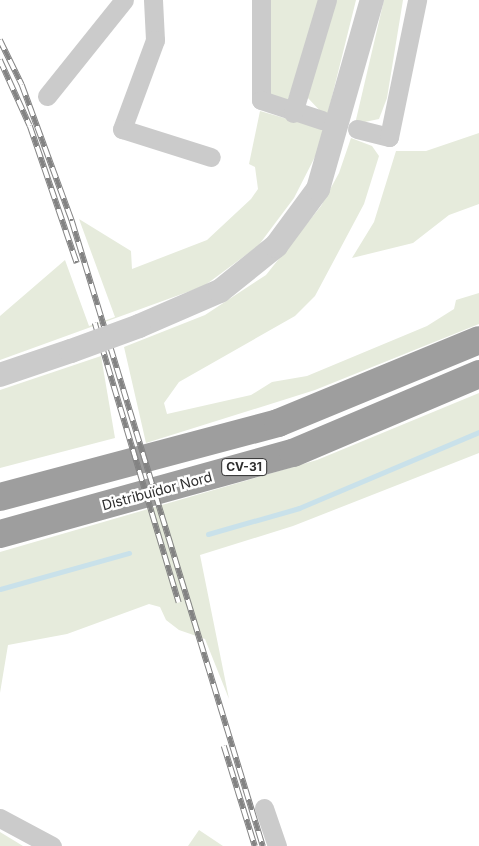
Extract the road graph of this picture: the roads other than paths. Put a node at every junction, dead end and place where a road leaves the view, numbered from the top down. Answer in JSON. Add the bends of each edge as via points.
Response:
{"nodes":[{"id":1,"x":124,"y":0,"type":"edge"},
{"id":2,"x":153,"y":0,"type":"edge"},
{"id":3,"x":261,"y":0,"type":"edge"},
{"id":4,"x":327,"y":0,"type":"edge"},
{"id":5,"x":372,"y":0,"type":"edge"},
{"id":6,"x":417,"y":0,"type":"edge"},
{"id":7,"x":47,"y":96,"type":"dead end"},
{"id":8,"x":293,"y":113,"type":"junction"},
{"id":9,"x":322,"y":120,"type":"dead end"},
{"id":10,"x":357,"y":129,"type":"dead end"},
{"id":11,"x":211,"y":157,"type":"dead end"},
{"id":12,"x":479,"y":340,"type":"edge"},
{"id":13,"x":479,"y":374,"type":"edge"},
{"id":14,"x":0,"y":376,"type":"edge"},
{"id":15,"x":0,"y":497,"type":"edge"},
{"id":16,"x":0,"y":534,"type":"edge"},
{"id":17,"x":264,"y":808,"type":"dead end"},
{"id":18,"x":0,"y":818,"type":"edge"},
{"id":19,"x":49,"y":845,"type":"edge"},
{"id":20,"x":276,"y":846,"type":"edge"}],
"edges":[{"from":1,"to":7,"type":"street"},
{"from":2,"to":11,"type":"street","via":[[155,40],[122,129]]},
{"from":3,"to":8,"type":"street","via":[[261,100]]},
{"from":4,"to":8,"type":"street"},
{"from":5,"to":14,"type":"street","bridge":true,"via":[[318,188],[276,246],[220,292],[139,326]]},
{"from":6,"to":10,"type":"street","via":[[389,137]]},
{"from":8,"to":9,"type":"street"},
{"from":12,"to":15,"type":"highway","number":"CV-31","via":[[278,423],[133,465]]},
{"from":13,"to":16,"type":"highway","name":"Distribuïdor Nord","number":"CV-31","via":[[293,453]]},
{"from":17,"to":20,"type":"street"},
{"from":18,"to":19,"type":"street"}]}
